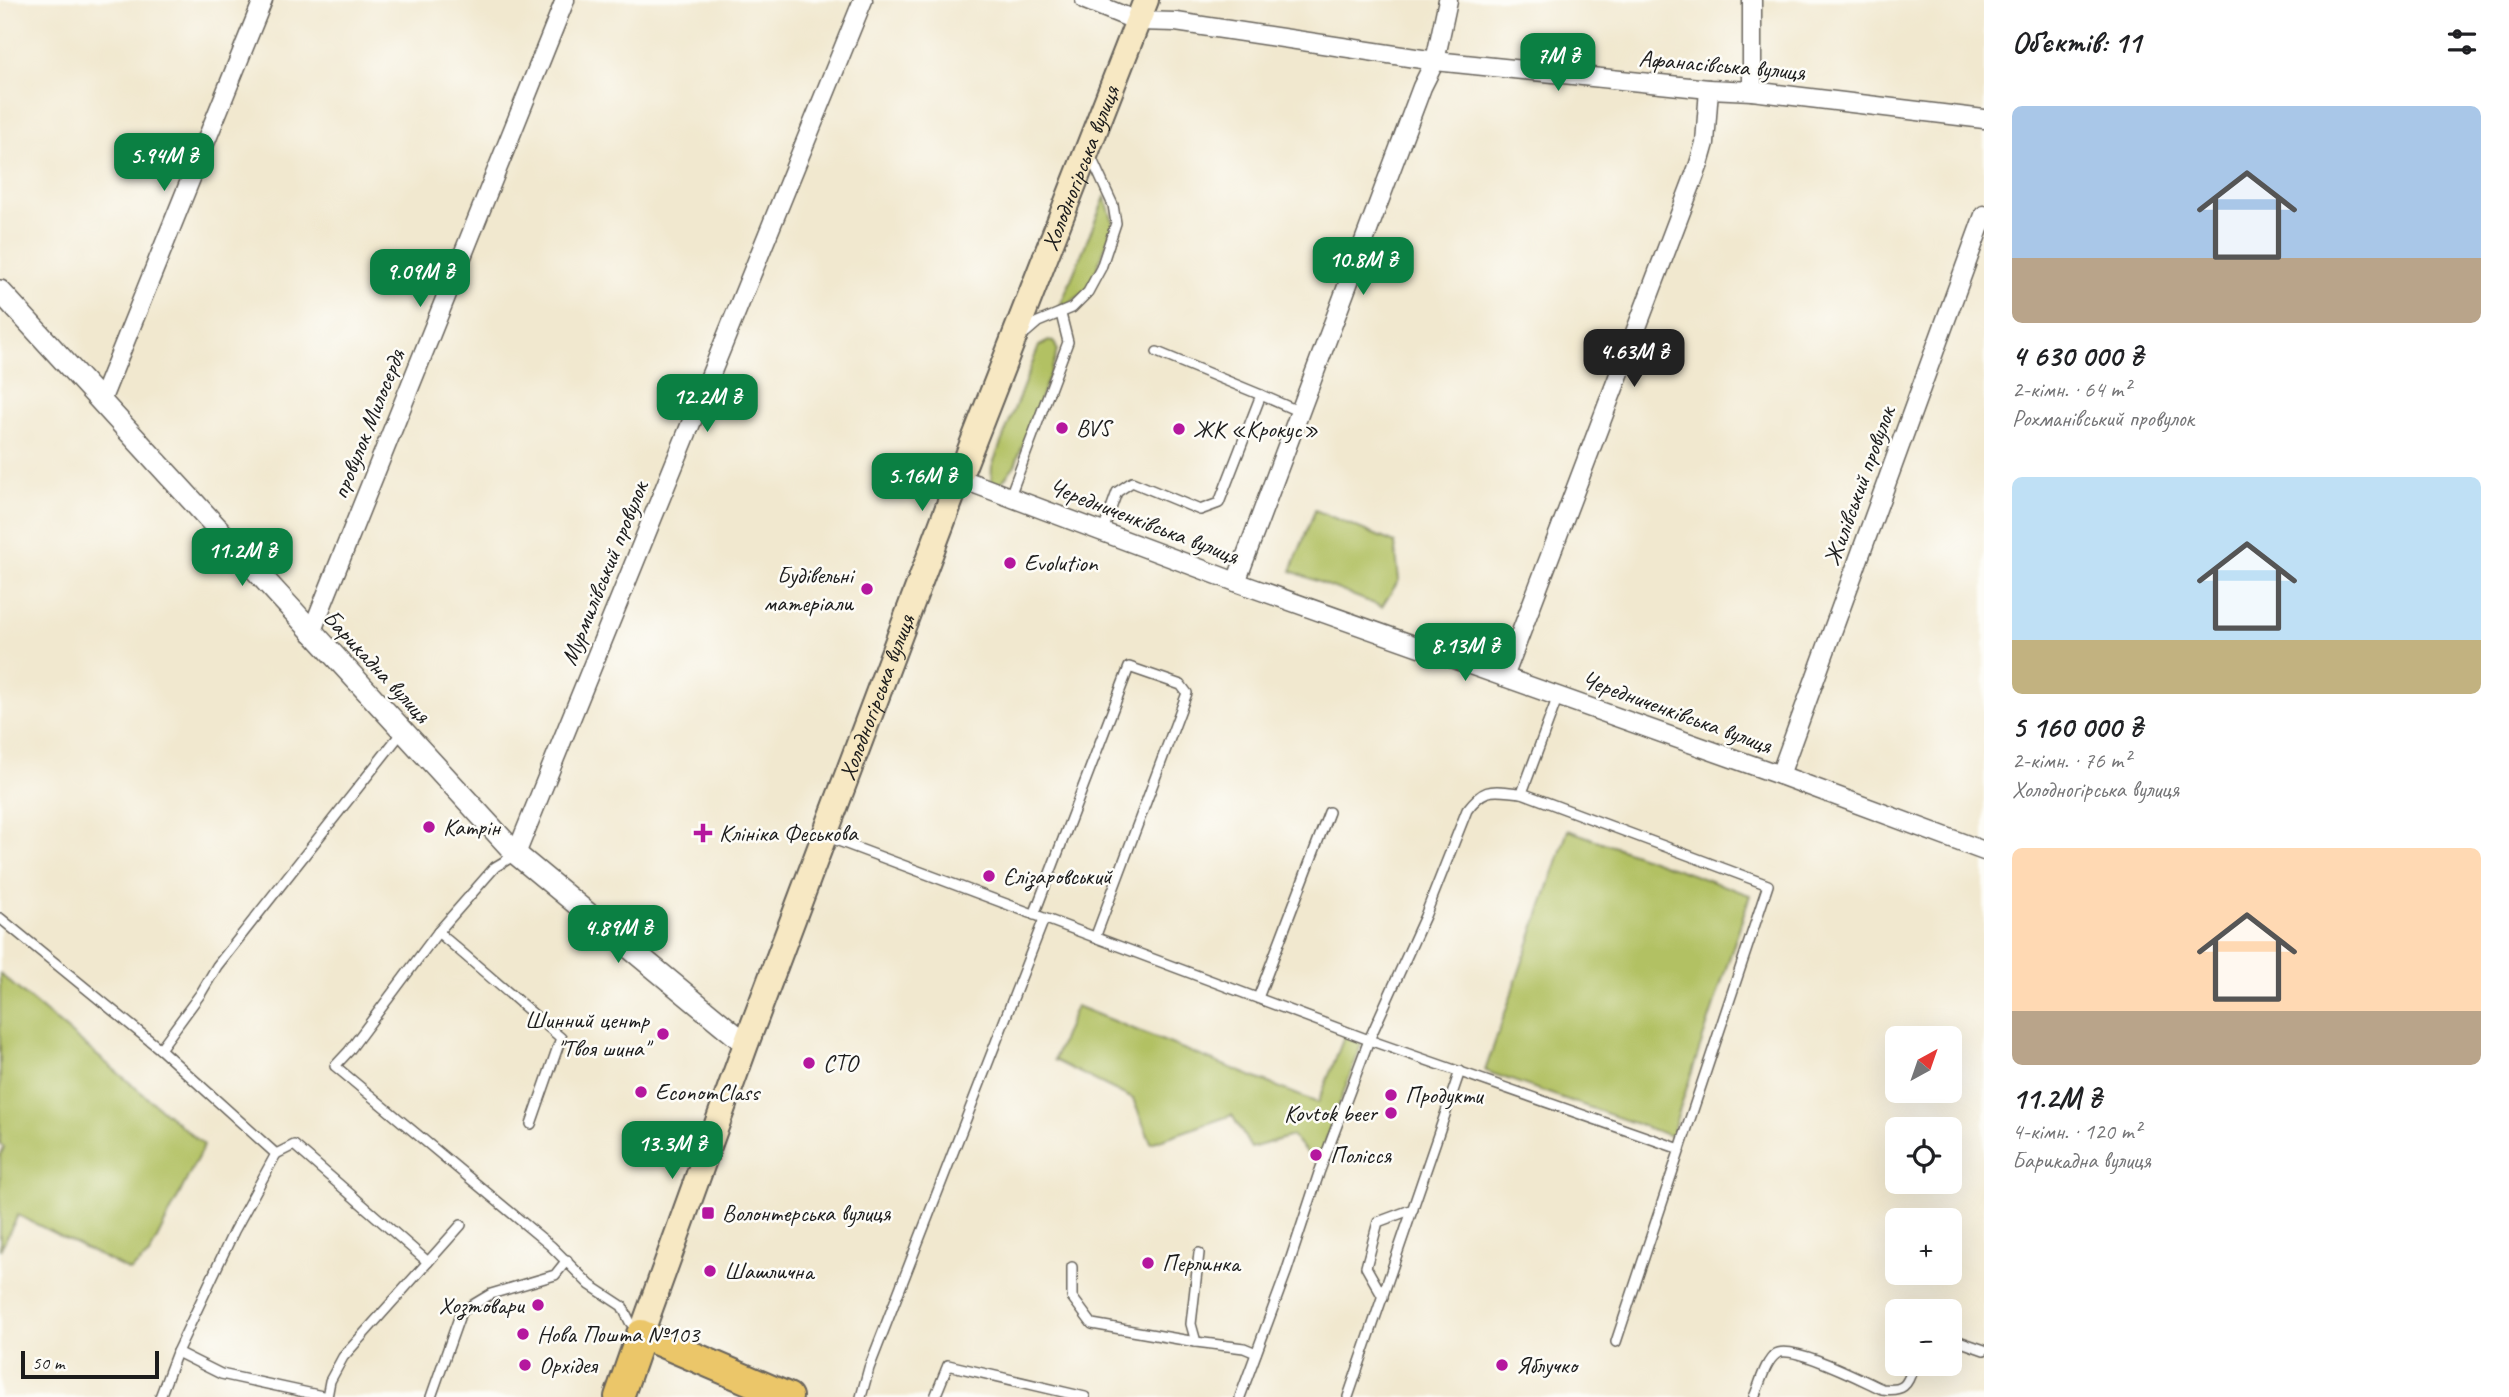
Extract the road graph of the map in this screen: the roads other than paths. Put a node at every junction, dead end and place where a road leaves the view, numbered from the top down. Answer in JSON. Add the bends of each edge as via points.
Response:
{"nodes":[{"id":1,"x":263,"y":0,"type":"edge"},
{"id":2,"x":565,"y":0,"type":"edge"},
{"id":3,"x":863,"y":0,"type":"edge"},
{"id":4,"x":1085,"y":0,"type":"edge"},
{"id":5,"x":1448,"y":0,"type":"edge"},
{"id":6,"x":1752,"y":0,"type":"edge"},
{"id":7,"x":1141,"y":11,"type":"edge"},
{"id":8,"x":1435,"y":61,"type":"junction"},
{"id":9,"x":1709,"y":89,"type":"junction"},
{"id":10,"x":1752,"y":91,"type":"junction"},
{"id":11,"x":1984,"y":119,"type":"edge"},
{"id":12,"x":1087,"y":149,"type":"junction"},
{"id":13,"x":1984,"y":215,"type":"edge"},
{"id":14,"x":0,"y":291,"type":"edge"},
{"id":15,"x":1061,"y":314,"type":"junction"},
{"id":16,"x":1010,"y":344,"type":"junction"},
{"id":17,"x":1157,"y":352,"type":"dead end"},
{"id":18,"x":1261,"y":395,"type":"junction"},
{"id":19,"x":100,"y":401,"type":"junction"},
{"id":20,"x":1300,"y":412,"type":"junction"},
{"id":21,"x":959,"y":478,"type":"junction"},
{"id":22,"x":1010,"y":496,"type":"junction"},
{"id":23,"x":1103,"y":531,"type":"junction"},
{"id":24,"x":1236,"y":582,"type":"junction"},
{"id":25,"x":311,"y":633,"type":"junction"},
{"id":26,"x":1504,"y":677,"type":"junction"},
{"id":27,"x":1558,"y":696,"type":"junction"},
{"id":28,"x":402,"y":732,"type":"junction"},
{"id":29,"x":1780,"y":775,"type":"junction"},
{"id":30,"x":1522,"y":793,"type":"junction"},
{"id":31,"x":1329,"y":812,"type":"dead end"},
{"id":32,"x":824,"y":836,"type":"junction"},
{"id":33,"x":1984,"y":851,"type":"edge"},
{"id":34,"x":516,"y":854,"type":"junction"},
{"id":35,"x":1034,"y":915,"type":"junction"},
{"id":36,"x":0,"y":918,"type":"edge"},
{"id":37,"x":1044,"y":919,"type":"junction"},
{"id":38,"x":438,"y":932,"type":"junction"},
{"id":39,"x":1095,"y":938,"type":"junction"},
{"id":40,"x":1258,"y":998,"type":"junction"},
{"id":41,"x":1369,"y":1040,"type":"junction"},
{"id":42,"x":746,"y":1044,"type":"junction"},
{"id":43,"x":160,"y":1049,"type":"junction"},
{"id":44,"x":1460,"y":1071,"type":"junction"},
{"id":45,"x":531,"y":1125,"type":"dead end"},
{"id":46,"x":1680,"y":1149,"type":"junction"},
{"id":47,"x":276,"y":1154,"type":"junction"},
{"id":48,"x":1413,"y":1209,"type":"junction"},
{"id":49,"x":461,"y":1225,"type":"dead end"},
{"id":50,"x":1199,"y":1253,"type":"dead end"},
{"id":51,"x":567,"y":1260,"type":"junction"},
{"id":52,"x":428,"y":1262,"type":"junction"},
{"id":53,"x":1072,"y":1266,"type":"dead end"},
{"id":54,"x":1382,"y":1297,"type":"junction"},
{"id":55,"x":641,"y":1334,"type":"junction"},
{"id":56,"x":1196,"y":1342,"type":"junction"},
{"id":57,"x":1616,"y":1342,"type":"dead end"},
{"id":58,"x":1962,"y":1342,"type":"edge"},
{"id":59,"x":1984,"y":1350,"type":"edge"},
{"id":60,"x":177,"y":1352,"type":"junction"},
{"id":61,"x":1256,"y":1353,"type":"junction"},
{"id":62,"x":1910,"y":1376,"type":"edge"},
{"id":63,"x":160,"y":1397,"type":"edge"},
{"id":64,"x":327,"y":1397,"type":"edge"},
{"id":65,"x":431,"y":1397,"type":"edge"},
{"id":66,"x":619,"y":1397,"type":"edge"},
{"id":67,"x":788,"y":1397,"type":"edge"},
{"id":68,"x":861,"y":1397,"type":"edge"},
{"id":69,"x":935,"y":1397,"type":"edge"},
{"id":70,"x":1085,"y":1397,"type":"edge"},
{"id":71,"x":1240,"y":1397,"type":"edge"},
{"id":72,"x":1348,"y":1397,"type":"edge"},
{"id":73,"x":1754,"y":1397,"type":"edge"}],
"edges":[{"from":1,"to":19,"type":"street"},
{"from":2,"to":25,"type":"street","name":"провулок Милосердя"},
{"from":3,"to":34,"type":"street","name":"Мурмилівський провулок"},
{"from":4,"to":7,"type":"street","name":"Афанасівська вулиця"},
{"from":5,"to":8,"type":"street"},
{"from":6,"to":10,"type":"street"},
{"from":7,"to":8,"type":"street","name":"Афанасівська вулиця","via":[[1176,22]]},
{"from":7,"to":12,"type":"main road","name":"Холодногірська вулиця"},
{"from":8,"to":9,"type":"street","name":"Афанасівська вулиця"},
{"from":8,"to":20,"type":"street"},
{"from":9,"to":10,"type":"street","name":"Афанасівська вулиця"},
{"from":9,"to":26,"type":"street","via":[[1699,164]]},
{"from":10,"to":11,"type":"street","name":"Афанасівська вулиця"},
{"from":12,"to":15,"type":"lane","via":[[1113,205],[1115,223],[1088,292]]},
{"from":12,"to":16,"type":"main road","name":"Холодногірська вулиця"},
{"from":13,"to":29,"type":"street","name":"Жилівський провулок"},
{"from":14,"to":19,"type":"street","name":"Барикадна вулиця"},
{"from":15,"to":16,"type":"lane","via":[[1038,322]]},
{"from":15,"to":22,"type":"lane","via":[[1068,342]]},
{"from":16,"to":21,"type":"main road","name":"Холодногірська вулиця"},
{"from":17,"to":18,"type":"lane"},
{"from":18,"to":20,"type":"lane"},
{"from":18,"to":23,"type":"lane","via":[[1219,503],[1200,510],[1132,482],[1117,492]]},
{"from":19,"to":25,"type":"street","name":"Барикадна вулиця"},
{"from":20,"to":24,"type":"street"},
{"from":21,"to":22,"type":"street","name":"Чередниченківська вулиця"},
{"from":21,"to":32,"type":"main road","name":"Холодногірська вулиця"},
{"from":22,"to":23,"type":"street","name":"Чередниченківська вулиця"},
{"from":23,"to":24,"type":"street","name":"Чередниченківська вулиця"},
{"from":24,"to":26,"type":"street","name":"Чередниченківська вулиця"},
{"from":25,"to":28,"type":"street","name":"Барикадна вулиця"},
{"from":26,"to":27,"type":"street","name":"Чередниченківська вулиця"},
{"from":27,"to":29,"type":"street","name":"Чередниченківська вулиця"},
{"from":27,"to":30,"type":"lane"},
{"from":28,"to":34,"type":"street","name":"Барикадна вулиця"},
{"from":28,"to":43,"type":"lane","via":[[217,966]]},
{"from":29,"to":33,"type":"street","name":"Чередниченківська вулиця"},
{"from":30,"to":41,"type":"lane","via":[[1478,795],[1467,810]]},
{"from":30,"to":46,"type":"lane","via":[[1769,885]]},
{"from":31,"to":40,"type":"lane"},
{"from":32,"to":35,"type":"lane"},
{"from":32,"to":42,"type":"main road","name":"Холодногірська вулиця"},
{"from":34,"to":38,"type":"lane","via":[[495,867]]},
{"from":34,"to":42,"type":"street","name":"Барикадна вулиця"},
{"from":35,"to":37,"type":"lane"},
{"from":35,"to":39,"type":"lane","via":[[1129,667],[1181,685],[1187,694]]},
{"from":36,"to":43,"type":"lane"},
{"from":37,"to":39,"type":"lane"},
{"from":37,"to":68,"type":"lane"},
{"from":38,"to":45,"type":"lane","via":[[561,1038]]},
{"from":38,"to":51,"type":"lane","via":[[335,1066]]},
{"from":39,"to":40,"type":"lane"},
{"from":40,"to":41,"type":"lane"},
{"from":41,"to":44,"type":"lane"},
{"from":41,"to":61,"type":"lane"},
{"from":42,"to":55,"type":"main road","name":"Холодногірська вулиця"},
{"from":43,"to":47,"type":"lane"},
{"from":44,"to":46,"type":"lane"},
{"from":44,"to":48,"type":"lane"},
{"from":46,"to":57,"type":"lane"},
{"from":47,"to":52,"type":"lane","via":[[294,1145]]},
{"from":47,"to":60,"type":"lane"},
{"from":48,"to":54,"type":"lane"},
{"from":48,"to":54,"type":"lane","via":[[1378,1222],[1366,1267]]},
{"from":49,"to":52,"type":"lane"},
{"from":50,"to":56,"type":"lane","via":[[1191,1324]]},
{"from":51,"to":55,"type":"lane","via":[[590,1285],[622,1306]]},
{"from":51,"to":65,"type":"lane","via":[[555,1275],[491,1294],[461,1312]]},
{"from":52,"to":64,"type":"lane","via":[[343,1357]]},
{"from":53,"to":56,"type":"lane","via":[[1072,1297],[1092,1324]]},
{"from":54,"to":72,"type":"lane"},
{"from":55,"to":66,"type":"main road","name":"Холодногірська вулиця"},
{"from":55,"to":67,"type":"main road"},
{"from":56,"to":61,"type":"lane"},
{"from":58,"to":59,"type":"lane"},
{"from":60,"to":63,"type":"lane"},
{"from":60,"to":64,"type":"lane","via":[[220,1374]]},
{"from":61,"to":71,"type":"lane"},
{"from":62,"to":73,"type":"lane","via":[[1896,1391],[1882,1389],[1784,1351],[1775,1354],[1767,1366]]},
{"from":69,"to":70,"type":"lane","via":[[947,1366]]}]}
